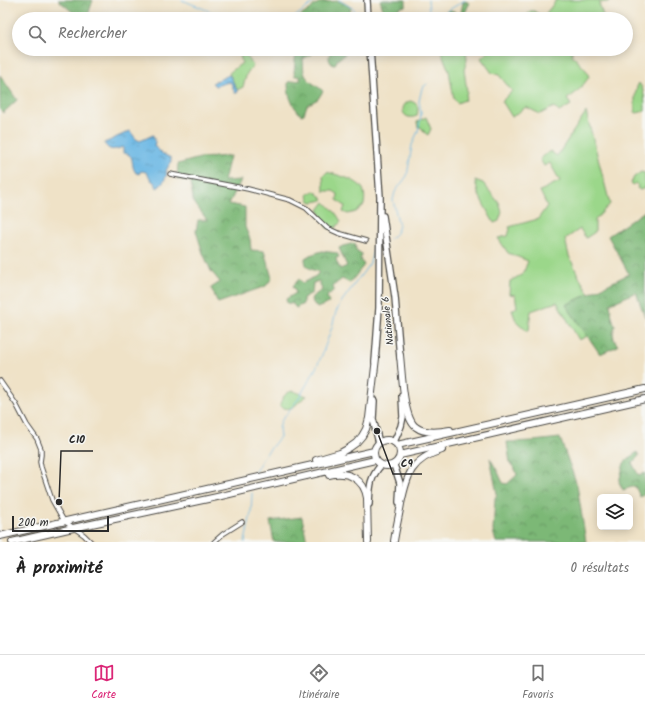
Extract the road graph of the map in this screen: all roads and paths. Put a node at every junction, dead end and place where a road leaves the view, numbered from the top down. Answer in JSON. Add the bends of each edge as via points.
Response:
{"nodes":[{"id":1,"x":367,"y":0,"type":"edge"},
{"id":2,"x":368,"y":12,"type":"edge"},
{"id":3,"x":370,"y":56,"type":"edge"},
{"id":4,"x":170,"y":174,"type":"dead end"},
{"id":5,"x":380,"y":197,"type":"junction"},
{"id":6,"x":366,"y":241,"type":"dead end"},
{"id":7,"x":400,"y":355,"type":"junction"},
{"id":8,"x":376,"y":358,"type":"junction"},
{"id":9,"x":0,"y":381,"type":"edge"},
{"id":10,"x":645,"y":389,"type":"edge"},
{"id":11,"x":645,"y":399,"type":"edge"},
{"id":12,"x":538,"y":414,"type":"junction"},
{"id":13,"x":540,"y":424,"type":"junction"},
{"id":14,"x":379,"y":443,"type":"junction"},
{"id":15,"x":396,"y":444,"type":"junction"},
{"id":16,"x":374,"y":450,"type":"junction"},
{"id":17,"x":400,"y":455,"type":"junction"},
{"id":18,"x":375,"y":460,"type":"junction"},
{"id":19,"x":381,"y":465,"type":"junction"},
{"id":20,"x":394,"y":465,"type":"junction"},
{"id":21,"x":216,"y":487,"type":"junction"},
{"id":22,"x":217,"y":497,"type":"junction"},
{"id":23,"x":64,"y":521,"type":"junction"},
{"id":24,"x":242,"y":522,"type":"dead end"},
{"id":25,"x":73,"y":528,"type":"junction"},
{"id":26,"x":0,"y":536,"type":"edge"},
{"id":27,"x":394,"y":541,"type":"edge"},
{"id":28,"x":12,"y":542,"type":"edge"},
{"id":29,"x":91,"y":542,"type":"edge"},
{"id":30,"x":214,"y":542,"type":"edge"},
{"id":31,"x":368,"y":542,"type":"edge"}],
"edges":[{"from":1,"to":2,"type":"main road"},
{"from":3,"to":5,"type":"main road","name":"Nationale 6"},
{"from":4,"to":6,"type":"street","via":[[290,200],[306,208],[327,228]]},
{"from":5,"to":7,"type":"main road","name":"Nationale 6","via":[[395,297]]},
{"from":5,"to":8,"type":"main road","name":"Nationale 6"},
{"from":7,"to":12,"type":"highway","via":[[408,414],[416,427],[423,430],[444,431]]},
{"from":7,"to":15,"type":"main road","name":"Nationale 6","via":[[403,417]]},
{"from":8,"to":14,"type":"main road","name":"Nationale 6","via":[[373,419]]},
{"from":8,"to":21,"type":"highway","via":[[369,418],[366,429],[356,443],[340,453]]},
{"from":9,"to":23,"type":"street","via":[[37,439],[41,448],[41,467],[52,500]]},
{"from":10,"to":12,"type":"highway"},
{"from":11,"to":13,"type":"highway"},
{"from":12,"to":15,"type":"highway"},
{"from":13,"to":17,"type":"highway"},
{"from":13,"to":27,"type":"highway","via":[[445,448],[424,457],[408,476]]},
{"from":14,"to":15,"type":"highway","via":[[386,440]]},
{"from":14,"to":16,"type":"highway"},
{"from":15,"to":17,"type":"highway"},
{"from":16,"to":18,"type":"highway"},
{"from":16,"to":21,"type":"highway"},
{"from":17,"to":20,"type":"highway"},
{"from":18,"to":19,"type":"highway"},
{"from":18,"to":22,"type":"highway"},
{"from":19,"to":20,"type":"highway"},
{"from":19,"to":31,"type":"main road","via":[[370,483]]},
{"from":20,"to":27,"type":"main road","via":[[400,483],[400,496]]},
{"from":21,"to":23,"type":"highway"},
{"from":22,"to":25,"type":"highway"},
{"from":22,"to":31,"type":"highway","via":[[336,473],[352,476],[366,492]]},
{"from":23,"to":25,"type":"street"},
{"from":23,"to":26,"type":"highway"},
{"from":24,"to":30,"type":"street"},
{"from":25,"to":28,"type":"highway"},
{"from":25,"to":29,"type":"street"}]}
